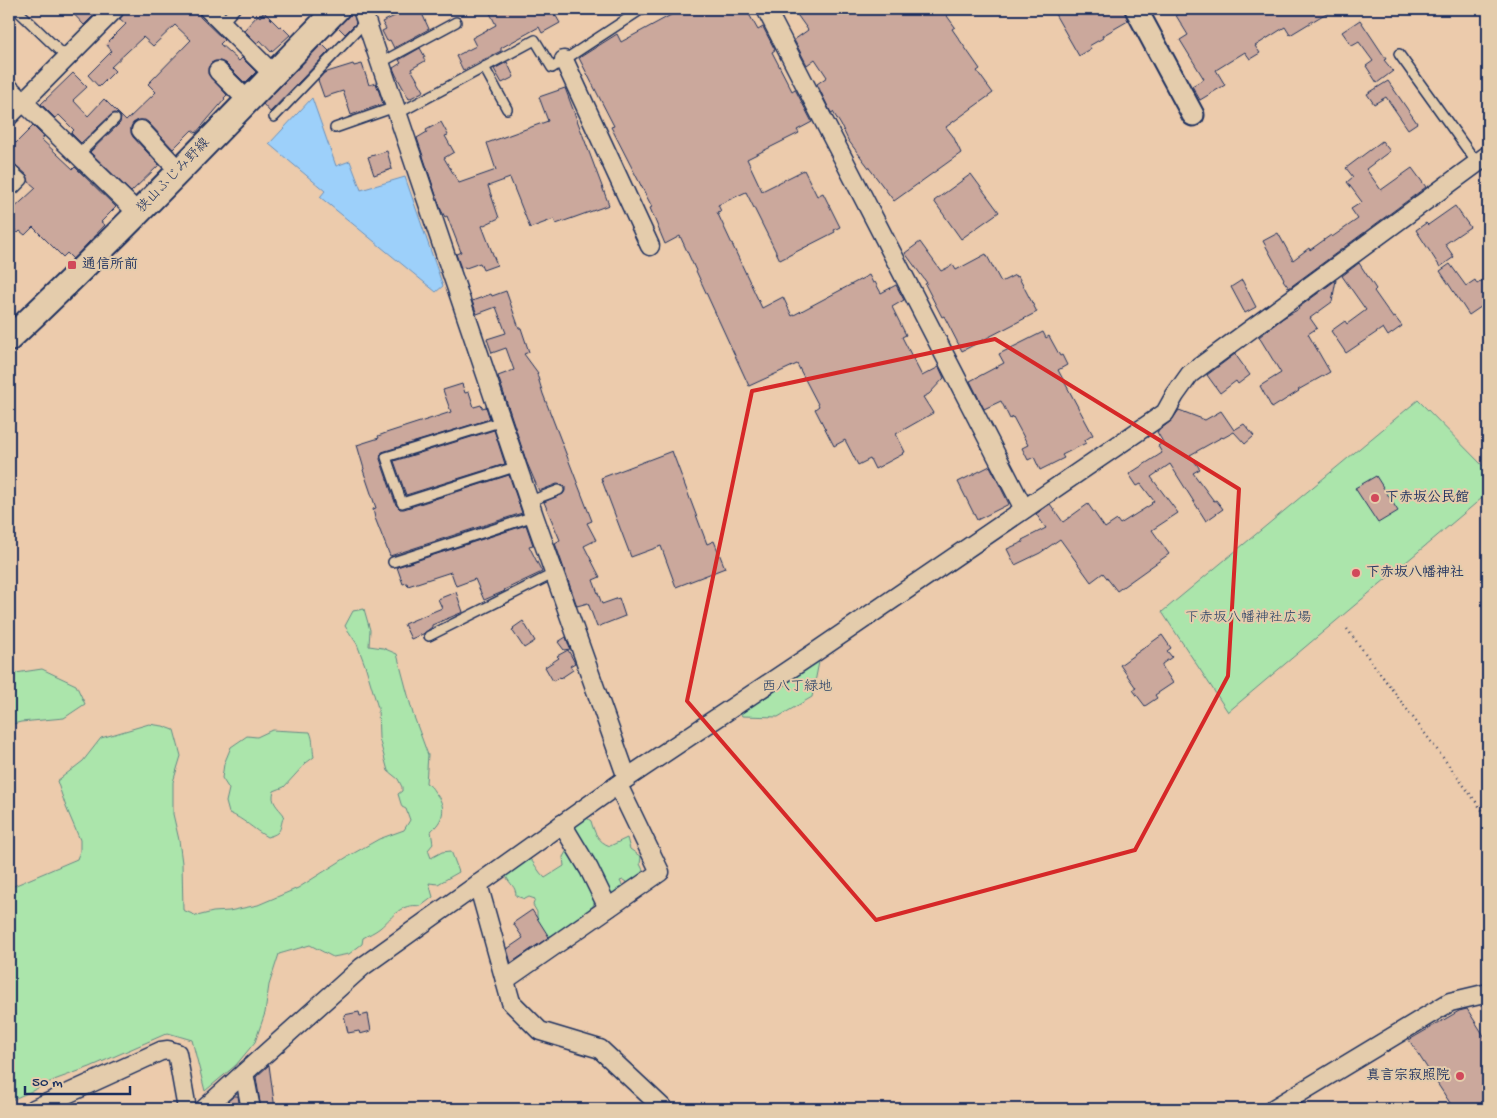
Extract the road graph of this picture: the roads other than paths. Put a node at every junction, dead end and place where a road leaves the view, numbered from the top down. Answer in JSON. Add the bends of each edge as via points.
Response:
{"nodes":[{"id":1,"x":16,"y":9,"type":"edge"},
{"id":2,"x":208,"y":9,"type":"edge"},
{"id":3,"x":235,"y":9,"type":"edge"},
{"id":4,"x":336,"y":9,"type":"edge"},
{"id":5,"x":642,"y":9,"type":"edge"},
{"id":6,"x":766,"y":9,"type":"edge"},
{"id":7,"x":1136,"y":9,"type":"edge"},
{"id":8,"x":108,"y":11,"type":"edge"},
{"id":9,"x":364,"y":15,"type":"edge"},
{"id":10,"x":456,"y":22,"type":"dead end"},
{"id":11,"x":222,"y":23,"type":"junction"},
{"id":12,"x":1399,"y":54,"type":"dead end"},
{"id":13,"x":67,"y":58,"type":"junction"},
{"id":14,"x":564,"y":60,"type":"junction"},
{"id":15,"x":380,"y":63,"type":"junction"},
{"id":16,"x":484,"y":67,"type":"junction"},
{"id":17,"x":218,"y":71,"type":"dead end"},
{"id":18,"x":273,"y":74,"type":"junction"},
{"id":19,"x":9,"y":88,"type":"edge"},
{"id":20,"x":247,"y":100,"type":"junction"},
{"id":21,"x":23,"y":102,"type":"junction"},
{"id":22,"x":507,"y":109,"type":"dead end"},
{"id":23,"x":396,"y":110,"type":"junction"},
{"id":24,"x":1193,"y":115,"type":"dead end"},
{"id":25,"x":9,"y":116,"type":"edge"},
{"id":26,"x":274,"y":117,"type":"dead end"},
{"id":27,"x":115,"y":119,"type":"dead end"},
{"id":28,"x":335,"y":128,"type":"dead end"},
{"id":29,"x":141,"y":130,"type":"dead end"},
{"id":30,"x":78,"y":155,"type":"junction"},
{"id":31,"x":1483,"y":159,"type":"edge"},
{"id":32,"x":9,"y":167,"type":"edge"},
{"id":33,"x":179,"y":171,"type":"junction"},
{"id":34,"x":14,"y":189,"type":"dead end"},
{"id":35,"x":138,"y":214,"type":"junction"},
{"id":36,"x":650,"y":246,"type":"dead end"},
{"id":37,"x":9,"y":339,"type":"edge"},
{"id":38,"x":503,"y":421,"type":"junction"},
{"id":39,"x":518,"y":466,"type":"junction"},
{"id":40,"x":559,"y":490,"type":"dead end"},
{"id":41,"x":532,"y":508,"type":"junction"},
{"id":42,"x":1024,"y":509,"type":"junction"},
{"id":43,"x":393,"y":562,"type":"dead end"},
{"id":44,"x":555,"y":574,"type":"junction"},
{"id":45,"x":429,"y":636,"type":"dead end"},
{"id":46,"x":622,"y":782,"type":"junction"},
{"id":47,"x":562,"y":824,"type":"junction"},
{"id":48,"x":478,"y":884,"type":"junction"},
{"id":49,"x":608,"y":908,"type":"junction"},
{"id":50,"x":505,"y":980,"type":"junction"},
{"id":51,"x":1488,"y":993,"type":"edge"},
{"id":52,"x":244,"y":1073,"type":"junction"},
{"id":53,"x":34,"y":1109,"type":"edge"},
{"id":54,"x":188,"y":1109,"type":"edge"},
{"id":55,"x":204,"y":1109,"type":"edge"},
{"id":56,"x":250,"y":1109,"type":"edge"},
{"id":57,"x":664,"y":1109,"type":"edge"},
{"id":58,"x":1273,"y":1109,"type":"edge"}],
"edges":[{"from":1,"to":13,"type":"lane"},
{"from":2,"to":11,"type":"street"},
{"from":3,"to":11,"type":"lane"},
{"from":4,"to":18,"type":"main road","name":"狭山ふじみ野線"},
{"from":5,"to":14,"type":"lane"},
{"from":6,"to":42,"type":"street"},
{"from":7,"to":24,"type":"street"},
{"from":8,"to":13,"type":"street"},
{"from":9,"to":15,"type":"street"},
{"from":9,"to":26,"type":"lane"},
{"from":10,"to":15,"type":"lane"},
{"from":11,"to":18,"type":"street"},
{"from":12,"to":31,"type":"lane"},
{"from":13,"to":21,"type":"street"},
{"from":14,"to":16,"type":"lane","via":[[552,68],[535,40]]},
{"from":14,"to":36,"type":"street"},
{"from":15,"to":23,"type":"street"},
{"from":16,"to":22,"type":"lane"},
{"from":16,"to":23,"type":"lane"},
{"from":17,"to":20,"type":"street"},
{"from":18,"to":20,"type":"main road","name":"狭山ふじみ野線"},
{"from":19,"to":21,"type":"street"},
{"from":20,"to":33,"type":"main road","name":"狭山ふじみ野線"},
{"from":21,"to":25,"type":"street"},
{"from":21,"to":30,"type":"street"},
{"from":23,"to":28,"type":"lane"},
{"from":23,"to":38,"type":"street"},
{"from":27,"to":30,"type":"lane"},
{"from":29,"to":33,"type":"street"},
{"from":30,"to":35,"type":"street"},
{"from":31,"to":42,"type":"street","via":[[1190,374],[1165,413]]},
{"from":32,"to":34,"type":"lane","via":[[23,180]]},
{"from":33,"to":35,"type":"main road","name":"狭山ふじみ野線"},
{"from":35,"to":37,"type":"main road","name":"狭山ふじみ野線"},
{"from":38,"to":39,"type":"street"},
{"from":38,"to":39,"type":"lane","via":[[386,457],[402,503]]},
{"from":39,"to":41,"type":"street"},
{"from":40,"to":41,"type":"lane"},
{"from":41,"to":43,"type":"lane"},
{"from":41,"to":44,"type":"street"},
{"from":42,"to":46,"type":"street"},
{"from":44,"to":45,"type":"lane"},
{"from":44,"to":46,"type":"street"},
{"from":46,"to":47,"type":"street"},
{"from":46,"to":49,"type":"street","via":[[660,872]]},
{"from":47,"to":48,"type":"street"},
{"from":47,"to":49,"type":"street"},
{"from":48,"to":50,"type":"street"},
{"from":48,"to":52,"type":"street","via":[[362,966]]},
{"from":49,"to":50,"type":"street"},
{"from":50,"to":57,"type":"street","via":[[511,1002],[540,1031],[600,1049]]},
{"from":51,"to":58,"type":"street","via":[[1450,1002]]},
{"from":52,"to":55,"type":"street"},
{"from":52,"to":56,"type":"street"},
{"from":53,"to":54,"type":"street","via":[[168,1050],[177,1053]]}]}
